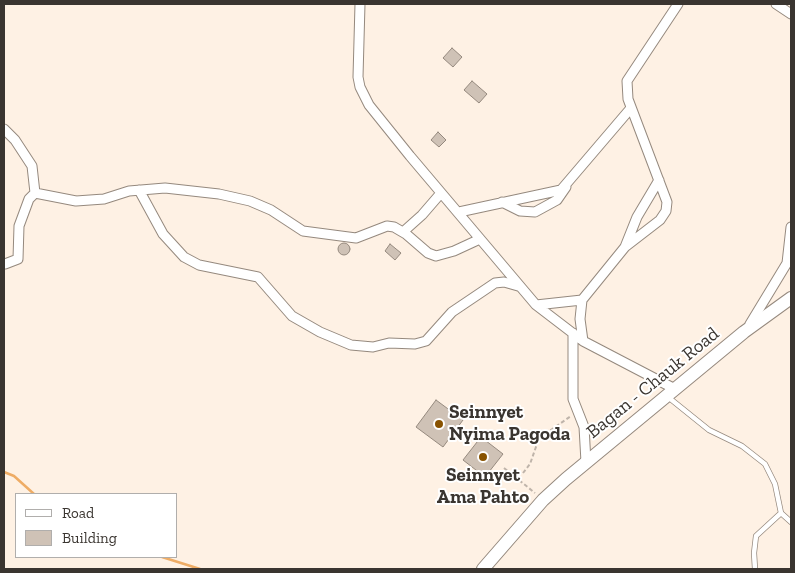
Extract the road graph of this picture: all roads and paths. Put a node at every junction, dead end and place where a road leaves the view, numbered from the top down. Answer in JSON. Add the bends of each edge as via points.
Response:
{"nodes":[{"id":1,"x":360,"y":4,"type":"edge"},
{"id":2,"x":678,"y":4,"type":"edge"},
{"id":3,"x":776,"y":4,"type":"edge"},
{"id":4,"x":791,"y":13,"type":"edge"},
{"id":5,"x":631,"y":108,"type":"junction"},
{"id":6,"x":4,"y":130,"type":"edge"},
{"id":7,"x":571,"y":180,"type":"junction"},
{"id":8,"x":659,"y":180,"type":"junction"},
{"id":9,"x":139,"y":190,"type":"junction"},
{"id":10,"x":35,"y":193,"type":"junction"},
{"id":11,"x":441,"y":193,"type":"junction"},
{"id":12,"x":502,"y":202,"type":"junction"},
{"id":13,"x":459,"y":212,"type":"junction"},
{"id":14,"x":791,"y":227,"type":"edge"},
{"id":15,"x":403,"y":232,"type":"junction"},
{"id":16,"x":480,"y":239,"type":"junction"},
{"id":17,"x":625,"y":247,"type":"junction"},
{"id":18,"x":5,"y":264,"type":"dead end"},
{"id":19,"x":519,"y":286,"type":"junction"},
{"id":20,"x":791,"y":298,"type":"edge"},
{"id":21,"x":582,"y":300,"type":"junction"},
{"id":22,"x":536,"y":305,"type":"junction"},
{"id":23,"x":744,"y":332,"type":"junction"},
{"id":24,"x":573,"y":333,"type":"junction"},
{"id":25,"x":583,"y":341,"type":"junction"},
{"id":26,"x":671,"y":392,"type":"junction"},
{"id":27,"x":577,"y":412,"type":"junction"},
{"id":28,"x":586,"y":462,"type":"junction"},
{"id":29,"x":504,"y":468,"type":"dead end"},
{"id":30,"x":523,"y":473,"type":"dead end"},
{"id":31,"x":543,"y":500,"type":"junction"},
{"id":32,"x":781,"y":513,"type":"junction"},
{"id":33,"x":791,"y":522,"type":"edge"},
{"id":34,"x":489,"y":567,"type":"edge"},
{"id":35,"x":755,"y":569,"type":"edge"}],
"edges":[{"from":1,"to":11,"type":"street","via":[[358,77],[364,96]]},
{"from":2,"to":5,"type":"street","via":[[630,74],[627,82]]},
{"from":3,"to":4,"type":"street"},
{"from":5,"to":7,"type":"street"},
{"from":5,"to":8,"type":"street"},
{"from":6,"to":10,"type":"street","via":[[15,140],[32,166]]},
{"from":7,"to":12,"type":"street","via":[[561,190]]},
{"from":7,"to":12,"type":"street","via":[[557,200],[535,212],[520,211]]},
{"from":8,"to":17,"type":"street"},
{"from":8,"to":17,"type":"street","via":[[667,202],[666,211],[660,220]]},
{"from":9,"to":10,"type":"street","via":[[76,201]]},
{"from":9,"to":15,"type":"street","via":[[165,188],[219,194],[271,210],[303,231],[340,237],[356,238],[387,226]]},
{"from":9,"to":19,"type":"street","via":[[163,234],[184,257],[199,265],[258,277],[292,316],[351,345],[415,344],[426,340],[452,312],[495,284],[504,282]]},
{"from":10,"to":18,"type":"street","via":[[29,199],[19,226],[18,259]]},
{"from":11,"to":13,"type":"street"},
{"from":11,"to":15,"type":"street"},
{"from":12,"to":13,"type":"street"},
{"from":13,"to":16,"type":"street"},
{"from":14,"to":23,"type":"street","via":[[788,263]]},
{"from":15,"to":16,"type":"street","via":[[436,256],[454,252]]},
{"from":16,"to":19,"type":"street"},
{"from":17,"to":21,"type":"street"},
{"from":19,"to":22,"type":"street"},
{"from":20,"to":23,"type":"main road","name":"Bagan - Chauk Road"},
{"from":21,"to":22,"type":"street"},
{"from":21,"to":25,"type":"street"},
{"from":22,"to":24,"type":"street"},
{"from":23,"to":26,"type":"main road","name":"Bagan - Chauk Road"},
{"from":24,"to":25,"type":"street"},
{"from":24,"to":27,"type":"street","via":[[572,399]]},
{"from":25,"to":26,"type":"street"},
{"from":26,"to":28,"type":"main road","name":"Bagan - Chauk Road"},
{"from":26,"to":32,"type":"lane","via":[[709,430],[742,446],[765,464]]},
{"from":27,"to":28,"type":"street","via":[[584,427]]},
{"from":27,"to":30,"type":"path","via":[[545,434]]},
{"from":28,"to":31,"type":"main road","name":"Bagan - Chauk Road"},
{"from":29,"to":31,"type":"path"},
{"from":31,"to":34,"type":"main road","name":"Bagan - Chauk Road"},
{"from":32,"to":33,"type":"lane"},
{"from":32,"to":35,"type":"lane","via":[[756,536]]}]}
